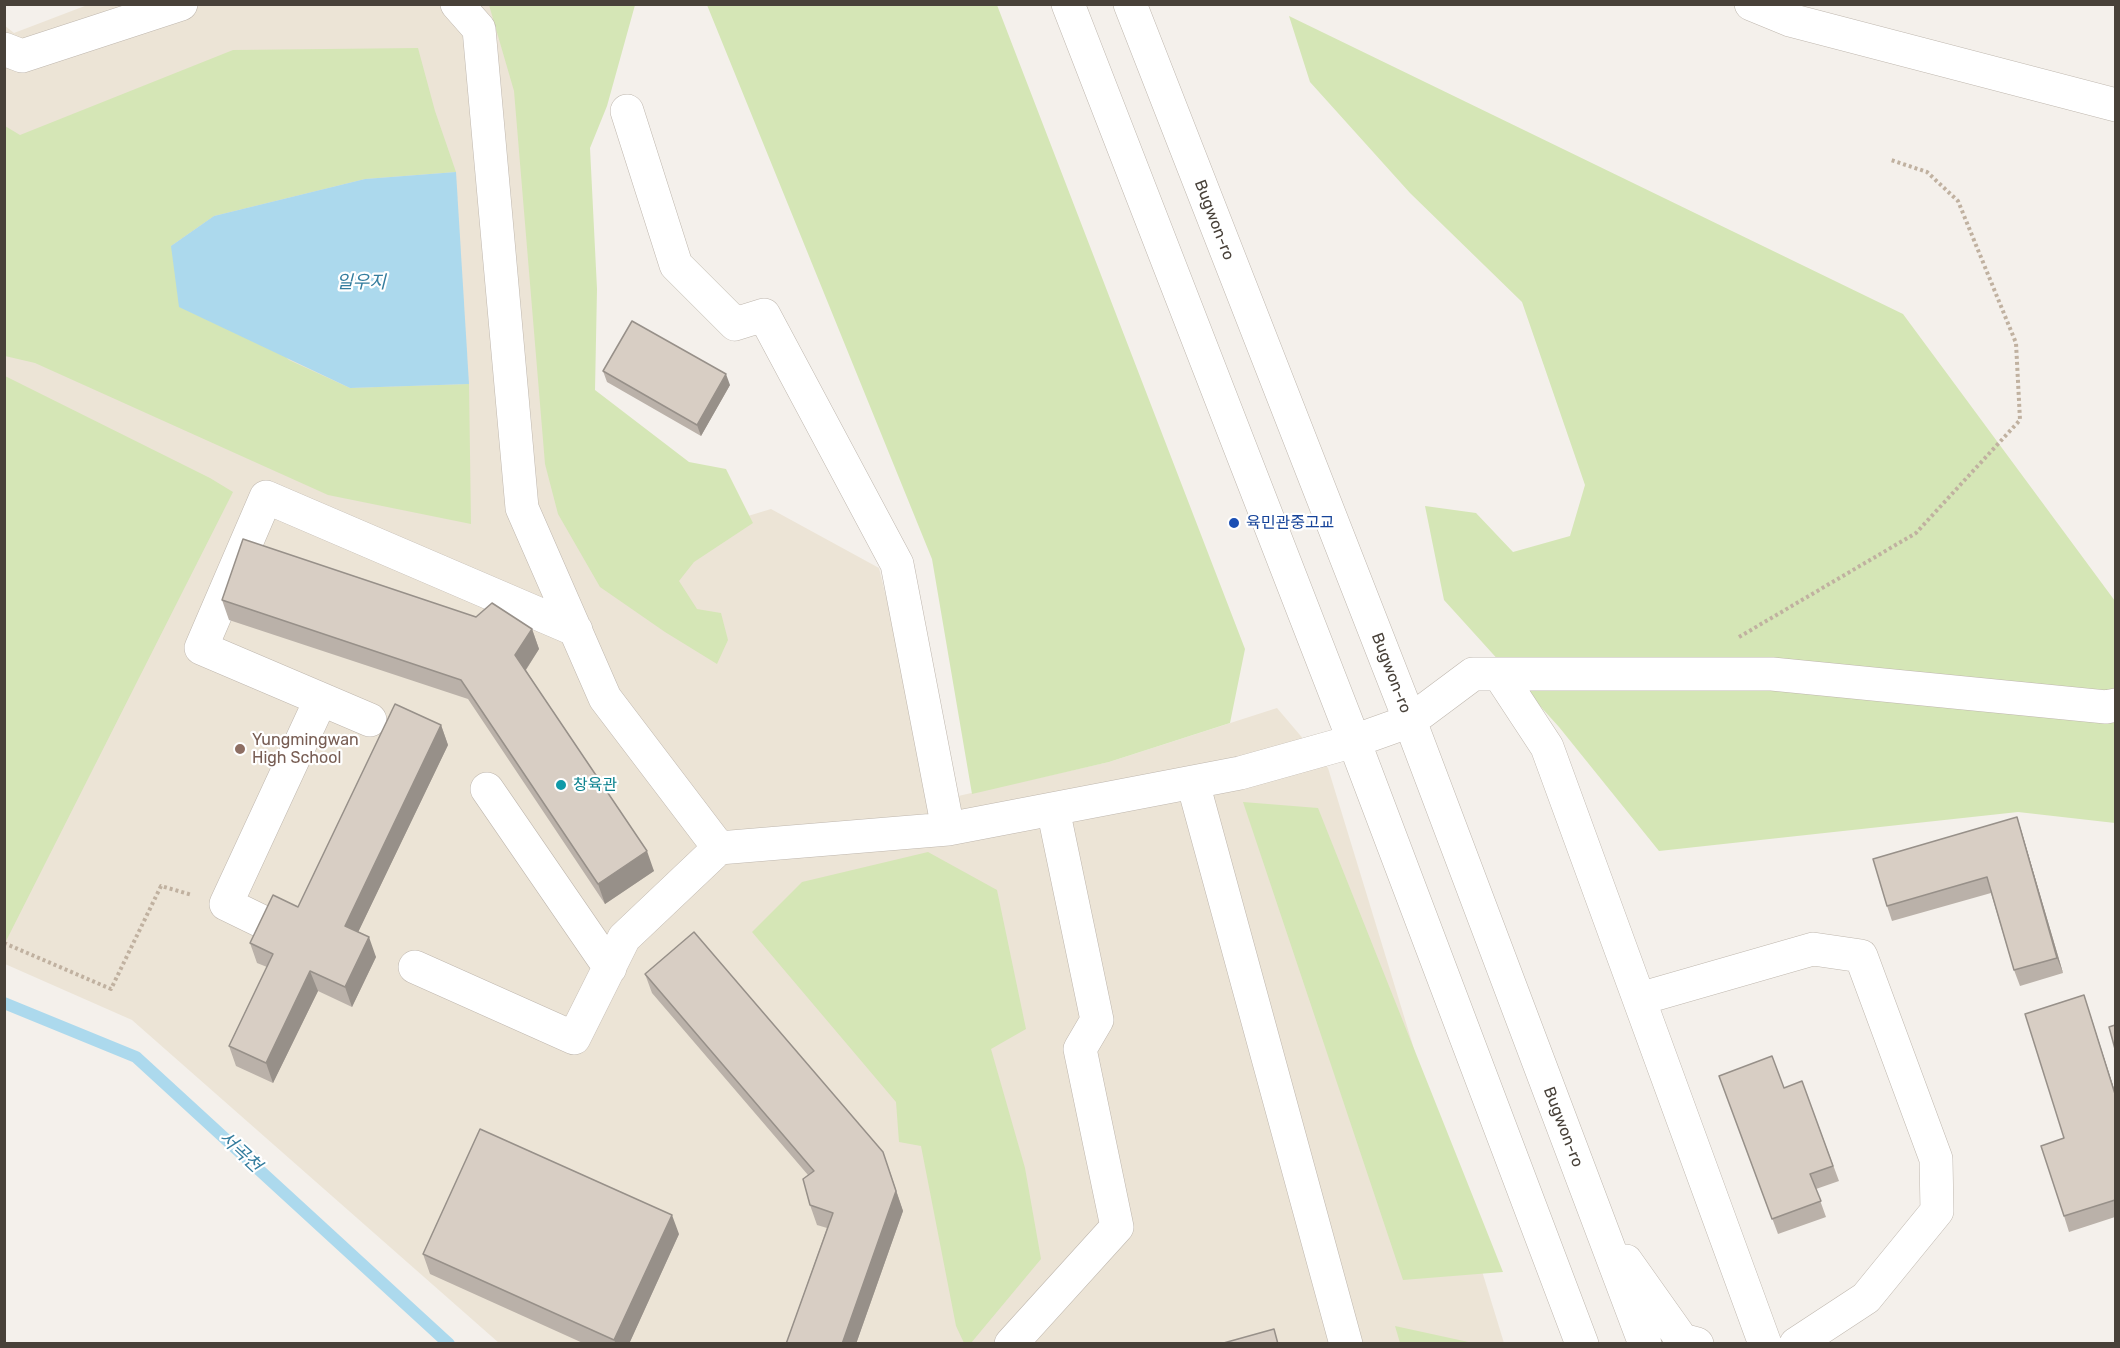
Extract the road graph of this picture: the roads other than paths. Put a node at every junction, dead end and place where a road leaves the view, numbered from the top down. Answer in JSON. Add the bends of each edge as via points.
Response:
{"nodes":[{"id":1,"x":181,"y":4,"type":"edge"},
{"id":2,"x":457,"y":4,"type":"edge"},
{"id":3,"x":1068,"y":4,"type":"edge"},
{"id":4,"x":1130,"y":4,"type":"edge"},
{"id":5,"x":1751,"y":4,"type":"edge"},
{"id":6,"x":4,"y":49,"type":"edge"},
{"id":7,"x":2115,"y":105,"type":"edge"},
{"id":8,"x":627,"y":111,"type":"dead end"},
{"id":9,"x":576,"y":630,"type":"junction"},
{"id":10,"x":1499,"y":674,"type":"junction"},
{"id":11,"x":321,"y":699,"type":"junction"},
{"id":12,"x":2115,"y":705,"type":"edge"},
{"id":13,"x":370,"y":720,"type":"dead end"},
{"id":14,"x":1410,"y":721,"type":"junction"},
{"id":15,"x":1354,"y":741,"type":"junction"},
{"id":16,"x":1193,"y":783,"type":"junction"},
{"id":17,"x":487,"y":789,"type":"dead end"},
{"id":18,"x":1053,"y":809,"type":"junction"},
{"id":19,"x":948,"y":829,"type":"junction"},
{"id":20,"x":718,"y":848,"type":"junction"},
{"id":21,"x":263,"y":922,"type":"edge"},
{"id":22,"x":415,"y":967,"type":"dead end"},
{"id":23,"x":610,"y":968,"type":"junction"},
{"id":24,"x":1639,"y":999,"type":"junction"},
{"id":25,"x":1599,"y":1223,"type":"junction"},
{"id":26,"x":1011,"y":1344,"type":"edge"},
{"id":27,"x":1346,"y":1344,"type":"edge"},
{"id":28,"x":1582,"y":1344,"type":"edge"},
{"id":29,"x":1645,"y":1344,"type":"edge"},
{"id":30,"x":1697,"y":1344,"type":"edge"},
{"id":31,"x":1765,"y":1344,"type":"edge"},
{"id":32,"x":1796,"y":1344,"type":"edge"}],
"edges":[{"from":1,"to":6,"type":"street","via":[[22,56]]},
{"from":2,"to":9,"type":"street","via":[[479,29],[522,508]]},
{"from":3,"to":15,"type":"street"},
{"from":4,"to":14,"type":"street","name":"Bugwon-ro"},
{"from":5,"to":7,"type":"street","via":[[1790,20]]},
{"from":8,"to":19,"type":"street","via":[[676,265],[735,324],[764,315],[897,564]]},
{"from":9,"to":11,"type":"street","via":[[266,497],[201,648]]},
{"from":9,"to":20,"type":"street","via":[[605,698]]},
{"from":10,"to":12,"type":"street","via":[[1772,674]]},
{"from":10,"to":14,"type":"street","via":[[1473,674]]},
{"from":10,"to":24,"type":"street","via":[[1547,747]]},
{"from":11,"to":13,"type":"street"},
{"from":11,"to":21,"type":"street","via":[[226,904]]},
{"from":14,"to":15,"type":"street"},
{"from":14,"to":25,"type":"street","name":"Bugwon-ro"},
{"from":15,"to":16,"type":"street"},
{"from":15,"to":28,"type":"street"},
{"from":16,"to":18,"type":"street"},
{"from":16,"to":27,"type":"street"},
{"from":17,"to":23,"type":"street"},
{"from":18,"to":19,"type":"street"},
{"from":18,"to":26,"type":"street","via":[[1097,1020],[1080,1049],[1117,1227]]},
{"from":19,"to":20,"type":"street"},
{"from":20,"to":23,"type":"street","via":[[624,938]]},
{"from":22,"to":23,"type":"street","via":[[574,1038]]},
{"from":24,"to":31,"type":"street"},
{"from":24,"to":32,"type":"street","via":[[1813,949],[1861,956],[1936,1159],[1937,1211],[1866,1298]]},
{"from":25,"to":29,"type":"street","name":"Bugwon-ro"},
{"from":25,"to":30,"type":"street","via":[[1682,1340]]}]}
